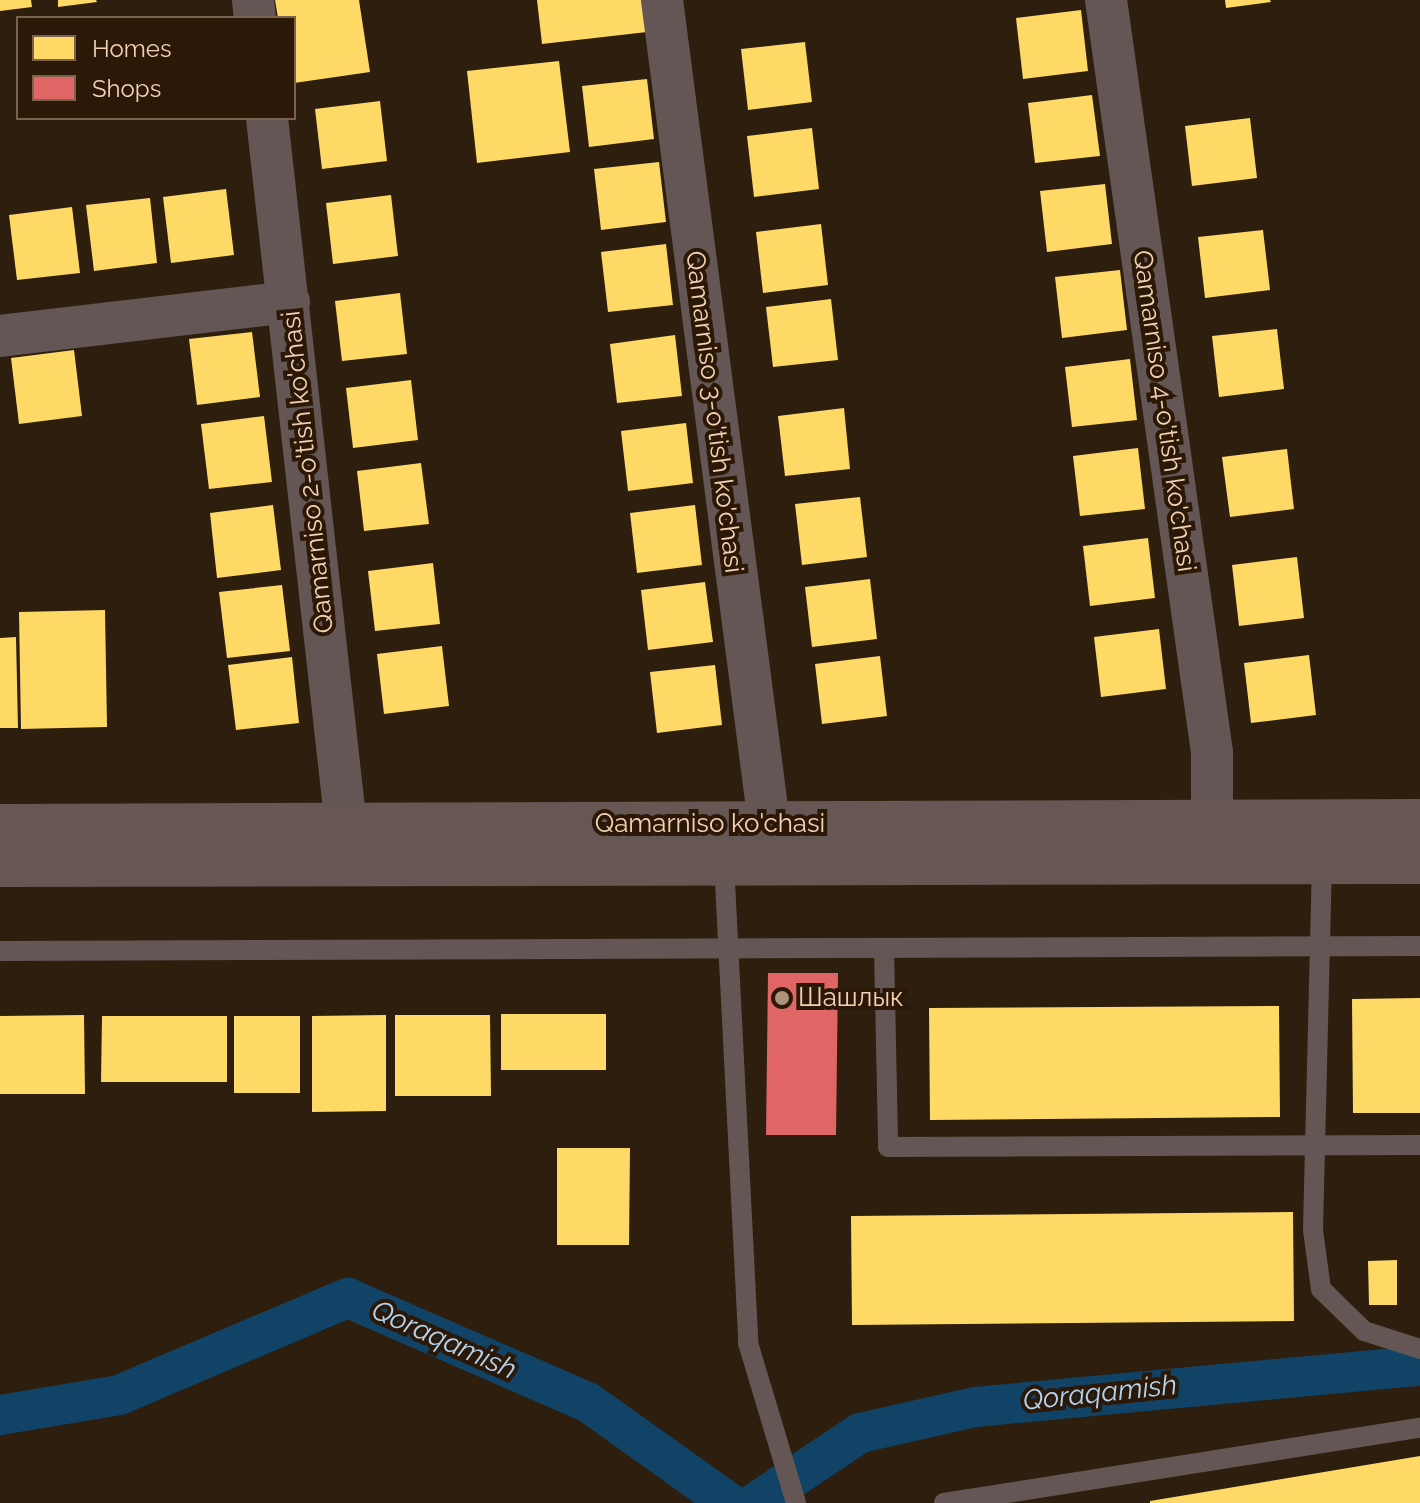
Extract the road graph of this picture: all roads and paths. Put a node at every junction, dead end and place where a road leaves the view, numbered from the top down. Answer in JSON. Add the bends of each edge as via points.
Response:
{"nodes":[{"id":1,"x":662,"y":0,"type":"edge"},
{"id":2,"x":1106,"y":0,"type":"edge"},
{"id":3,"x":267,"y":120,"type":"edge"},
{"id":4,"x":289,"y":302,"type":"junction"},
{"id":5,"x":0,"y":336,"type":"edge"},
{"id":6,"x":1420,"y":821,"type":"edge"},
{"id":7,"x":769,"y":823,"type":"junction"},
{"id":8,"x":1212,"y":823,"type":"junction"},
{"id":9,"x":0,"y":826,"type":"edge"},
{"id":10,"x":346,"y":827,"type":"junction"},
{"id":11,"x":1322,"y":861,"type":"junction"},
{"id":12,"x":724,"y":862,"type":"junction"},
{"id":13,"x":1420,"y":862,"type":"edge"},
{"id":14,"x":0,"y":865,"type":"edge"},
{"id":15,"x":1317,"y":945,"type":"junction"},
{"id":16,"x":1420,"y":946,"type":"edge"},
{"id":17,"x":730,"y":948,"type":"junction"},
{"id":18,"x":884,"y":948,"type":"junction"},
{"id":19,"x":0,"y":951,"type":"edge"},
{"id":20,"x":1318,"y":1143,"type":"junction"},
{"id":21,"x":1420,"y":1145,"type":"edge"},
{"id":22,"x":1420,"y":1349,"type":"edge"},
{"id":23,"x":1420,"y":1428,"type":"edge"},
{"id":24,"x":796,"y":1503,"type":"edge"},
{"id":25,"x":944,"y":1503,"type":"edge"}],
"edges":[{"from":1,"to":7,"type":"street","name":"Qamarniso 3-o'tish ko'chasi"},
{"from":2,"to":8,"type":"street","name":"Qamarniso 4-o'tish ko'chasi","via":[[1212,752]]},
{"from":3,"to":4,"type":"street","name":"Qamarniso 2-o'tish ko'chasi"},
{"from":4,"to":5,"type":"street"},
{"from":4,"to":10,"type":"street","name":"Qamarniso 2-o'tish ko'chasi"},
{"from":6,"to":8,"type":"main road","name":"Qamarniso ko'chasi"},
{"from":7,"to":8,"type":"main road","name":"Qamarniso ko'chasi"},
{"from":7,"to":10,"type":"main road","name":"Qamarniso ko'chasi"},
{"from":9,"to":10,"type":"main road","name":"Qamarniso ko'chasi"},
{"from":11,"to":12,"type":"main road","name":"Qamarniso ko'chasi"},
{"from":11,"to":13,"type":"main road","name":"Qamarniso ko'chasi"},
{"from":11,"to":15,"type":"lane"},
{"from":12,"to":14,"type":"main road","name":"Qamarniso ko'chasi"},
{"from":12,"to":17,"type":"lane"},
{"from":15,"to":16,"type":"lane"},
{"from":15,"to":18,"type":"lane"},
{"from":15,"to":20,"type":"lane"},
{"from":17,"to":18,"type":"lane"},
{"from":17,"to":19,"type":"lane"},
{"from":17,"to":24,"type":"lane","via":[[748,1343]]},
{"from":18,"to":20,"type":"lane","via":[[888,1147]]},
{"from":20,"to":21,"type":"lane"},
{"from":20,"to":22,"type":"lane","via":[[1313,1230],[1321,1289],[1364,1331]]},
{"from":23,"to":25,"type":"lane"}]}
